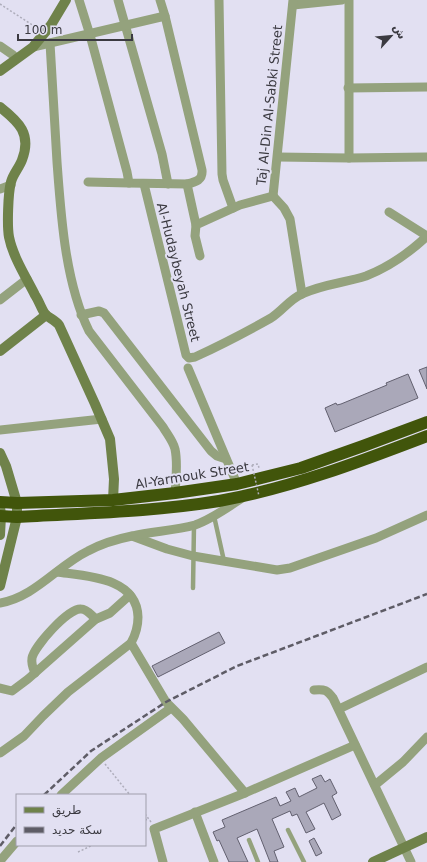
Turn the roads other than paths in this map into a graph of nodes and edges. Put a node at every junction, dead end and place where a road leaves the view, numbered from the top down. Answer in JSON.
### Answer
{"nodes":[{"id":1,"x":59,"y":0,"type":"edge"},
{"id":2,"x":66,"y":0,"type":"edge"},
{"id":3,"x":79,"y":0,"type":"edge"},
{"id":4,"x":118,"y":0,"type":"edge"},
{"id":5,"x":160,"y":0,"type":"edge"},
{"id":6,"x":219,"y":0,"type":"edge"},
{"id":7,"x":342,"y":0,"type":"edge"},
{"id":8,"x":349,"y":0,"type":"edge"},
{"id":9,"x":293,"y":3,"type":"edge"},
{"id":10,"x":165,"y":16,"type":"junction"},
{"id":11,"x":126,"y":26,"type":"junction"},
{"id":12,"x":90,"y":34,"type":"junction"},
{"id":13,"x":50,"y":43,"type":"junction"},
{"id":14,"x":0,"y":46,"type":"edge"},
{"id":15,"x":33,"y":47,"type":"junction"},
{"id":16,"x":13,"y":55,"type":"junction"},
{"id":17,"x":0,"y":63,"type":"edge"},
{"id":18,"x":0,"y":71,"type":"edge"},
{"id":19,"x":427,"y":87,"type":"edge"},
{"id":20,"x":348,"y":88,"type":"junction"},
{"id":21,"x":0,"y":107,"type":"edge"},
{"id":22,"x":278,"y":157,"type":"junction"},
{"id":23,"x":427,"y":157,"type":"edge"},
{"id":24,"x":349,"y":158,"type":"junction"},
{"id":25,"x":88,"y":182,"type":"dead end"},
{"id":26,"x":129,"y":183,"type":"junction"},
{"id":27,"x":144,"y":184,"type":"junction"},
{"id":28,"x":168,"y":184,"type":"junction"},
{"id":29,"x":187,"y":184,"type":"junction"},
{"id":30,"x":11,"y":185,"type":"junction"},
{"id":31,"x":0,"y":189,"type":"edge"},
{"id":32,"x":273,"y":196,"type":"junction"},
{"id":33,"x":233,"y":208,"type":"junction"},
{"id":34,"x":389,"y":212,"type":"dead end"},
{"id":35,"x":196,"y":225,"type":"junction"},
{"id":36,"x":427,"y":236,"type":"edge"},
{"id":37,"x":200,"y":256,"type":"dead end"},
{"id":38,"x":27,"y":279,"type":"junction"},
{"id":39,"x":302,"y":294,"type":"junction"},
{"id":40,"x":0,"y":300,"type":"edge"},
{"id":41,"x":46,"y":315,"type":"junction"},
{"id":42,"x":82,"y":315,"type":"junction"},
{"id":43,"x":0,"y":351,"type":"edge"},
{"id":44,"x":188,"y":368,"type":"dead end"},
{"id":45,"x":102,"y":418,"type":"junction"},
{"id":46,"x":427,"y":422,"type":"edge"},
{"id":47,"x":0,"y":430,"type":"edge"},
{"id":48,"x":427,"y":436,"type":"edge"},
{"id":49,"x":0,"y":453,"type":"edge"},
{"id":50,"x":226,"y":459,"type":"junction"},
{"id":51,"x":237,"y":484,"type":"junction"},
{"id":52,"x":219,"y":487,"type":"junction"},
{"id":53,"x":175,"y":493,"type":"junction"},
{"id":54,"x":246,"y":496,"type":"junction"},
{"id":55,"x":16,"y":499,"type":"junction"},
{"id":56,"x":114,"y":500,"type":"junction"},
{"id":57,"x":220,"y":501,"type":"junction"},
{"id":58,"x":0,"y":502,"type":"edge"},
{"id":59,"x":0,"y":513,"type":"edge"},
{"id":60,"x":427,"y":515,"type":"edge"},
{"id":61,"x":214,"y":516,"type":"junction"},
{"id":62,"x":17,"y":517,"type":"junction"},
{"id":63,"x":194,"y":525,"type":"junction"},
{"id":64,"x":0,"y":535,"type":"edge"},
{"id":65,"x":132,"y":536,"type":"junction"},
{"id":66,"x":193,"y":556,"type":"junction"},
{"id":67,"x":224,"y":562,"type":"junction"},
{"id":68,"x":57,"y":572,"type":"junction"},
{"id":69,"x":0,"y":586,"type":"edge"},
{"id":70,"x":193,"y":588,"type":"dead end"},
{"id":71,"x":130,"y":595,"type":"junction"},
{"id":72,"x":0,"y":603,"type":"edge"},
{"id":73,"x":96,"y":619,"type":"junction"},
{"id":74,"x":131,"y":643,"type":"junction"},
{"id":75,"x":427,"y":667,"type":"edge"},
{"id":76,"x":35,"y":673,"type":"junction"},
{"id":77,"x":0,"y":688,"type":"edge"},
{"id":78,"x":314,"y":690,"type":"dead end"},
{"id":79,"x":171,"y":708,"type":"junction"},
{"id":80,"x":339,"y":709,"type":"junction"},
{"id":81,"x":427,"y":737,"type":"edge"},
{"id":82,"x":355,"y":745,"type":"junction"},
{"id":83,"x":0,"y":753,"type":"edge"},
{"id":84,"x":375,"y":785,"type":"junction"},
{"id":85,"x":245,"y":792,"type":"junction"},
{"id":86,"x":61,"y":794,"type":"edge"},
{"id":87,"x":195,"y":812,"type":"junction"},
{"id":88,"x":288,"y":830,"type":"dead end"},
{"id":89,"x":427,"y":837,"type":"edge"},
{"id":90,"x":249,"y":840,"type":"dead end"},
{"id":91,"x":16,"y":842,"type":"edge"},
{"id":92,"x":404,"y":847,"type":"junction"},
{"id":93,"x":0,"y":861,"type":"edge"},
{"id":94,"x":163,"y":862,"type":"edge"},
{"id":95,"x":214,"y":862,"type":"edge"},
{"id":96,"x":258,"y":862,"type":"edge"},
{"id":97,"x":304,"y":862,"type":"edge"},
{"id":98,"x":373,"y":862,"type":"edge"},
{"id":99,"x":411,"y":862,"type":"edge"}],
"edges":[{"from":1,"to":16,"type":"street"},
{"from":2,"to":15,"type":"street"},
{"from":3,"to":12,"type":"street"},
{"from":4,"to":11,"type":"street"},
{"from":5,"to":10,"type":"street"},
{"from":6,"to":33,"type":"street"},
{"from":7,"to":9,"type":"street"},
{"from":8,"to":20,"type":"street"},
{"from":9,"to":22,"type":"street","name":"Taj Al-Din Al-Sabki Street"},
{"from":10,"to":11,"type":"street"},
{"from":10,"to":29,"type":"street"},
{"from":11,"to":12,"type":"street"},
{"from":11,"to":28,"type":"street"},
{"from":12,"to":13,"type":"street"},
{"from":12,"to":26,"type":"street"},
{"from":13,"to":15,"type":"street"},
{"from":13,"to":42,"type":"street"},
{"from":14,"to":16,"type":"street"},
{"from":15,"to":18,"type":"street"},
{"from":16,"to":17,"type":"street"},
{"from":19,"to":20,"type":"street"},
{"from":20,"to":24,"type":"street"},
{"from":21,"to":30,"type":"street"},
{"from":22,"to":24,"type":"street"},
{"from":22,"to":32,"type":"street","name":"Taj Al-Din Al-Sabki Street"},
{"from":23,"to":24,"type":"street"},
{"from":25,"to":26,"type":"street"},
{"from":26,"to":27,"type":"street"},
{"from":27,"to":28,"type":"street"},
{"from":27,"to":39,"type":"street","name":"Al-Hudaybeyah Street"},
{"from":28,"to":29,"type":"street"},
{"from":29,"to":35,"type":"street"},
{"from":30,"to":31,"type":"street"},
{"from":30,"to":38,"type":"street"},
{"from":32,"to":33,"type":"street","name":"Taj Al-Din Al-Sabki Street"},
{"from":32,"to":39,"type":"street"},
{"from":33,"to":35,"type":"street","name":"Taj Al-Din Al-Sabki Street"},
{"from":34,"to":36,"type":"street"},
{"from":35,"to":37,"type":"street"},
{"from":36,"to":39,"type":"street","name":"Al-Hudaybeyah Street"},
{"from":38,"to":40,"type":"street"},
{"from":38,"to":41,"type":"street"},
{"from":41,"to":43,"type":"street"},
{"from":41,"to":45,"type":"street"},
{"from":42,"to":50,"type":"street"},
{"from":42,"to":53,"type":"street"},
{"from":44,"to":50,"type":"street"},
{"from":45,"to":47,"type":"street"},
{"from":45,"to":56,"type":"street"},
{"from":46,"to":51,"type":"highway","name":"Al-Yarmouk Street"},
{"from":48,"to":54,"type":"highway","name":"Al-Yarmouk Street"},
{"from":49,"to":55,"type":"street"},
{"from":50,"to":51,"type":"street"},
{"from":51,"to":52,"type":"highway","name":"Al-Yarmouk Street"},
{"from":52,"to":53,"type":"highway","name":"Al-Yarmouk Street"},
{"from":52,"to":57,"type":"highway"},
{"from":53,"to":56,"type":"highway","name":"Al-Yarmouk Street"},
{"from":54,"to":57,"type":"highway","name":"Al-Yarmouk Street"},
{"from":54,"to":61,"type":"street"},
{"from":55,"to":56,"type":"highway","name":"Al-Yarmouk Street"},
{"from":55,"to":58,"type":"highway","name":"Al-Yarmouk Street"},
{"from":55,"to":62,"type":"street"},
{"from":57,"to":62,"type":"highway","name":"Al-Yarmouk Street"},
{"from":59,"to":62,"type":"highway","name":"Al-Yarmouk Street"},
{"from":59,"to":64,"type":"street"},
{"from":60,"to":67,"type":"street"},
{"from":61,"to":63,"type":"street"},
{"from":61,"to":67,"type":"lane"},
{"from":62,"to":69,"type":"street"},
{"from":63,"to":65,"type":"street"},
{"from":63,"to":66,"type":"lane"},
{"from":65,"to":66,"type":"street"},
{"from":65,"to":68,"type":"street"},
{"from":66,"to":67,"type":"street"},
{"from":66,"to":70,"type":"lane"},
{"from":68,"to":71,"type":"street"},
{"from":68,"to":72,"type":"street"},
{"from":71,"to":73,"type":"street"},
{"from":71,"to":74,"type":"street"},
{"from":73,"to":76,"type":"street"},
{"from":73,"to":76,"type":"street"},
{"from":74,"to":79,"type":"street"},
{"from":74,"to":83,"type":"street"},
{"from":75,"to":80,"type":"street"},
{"from":76,"to":77,"type":"street"},
{"from":78,"to":80,"type":"street"},
{"from":79,"to":85,"type":"street"},
{"from":79,"to":86,"type":"street"},
{"from":80,"to":82,"type":"street"},
{"from":81,"to":84,"type":"street"},
{"from":82,"to":84,"type":"street"},
{"from":82,"to":85,"type":"street"},
{"from":84,"to":92,"type":"street"},
{"from":85,"to":87,"type":"street"},
{"from":87,"to":94,"type":"street"},
{"from":87,"to":95,"type":"street"},
{"from":88,"to":97,"type":"lane"},
{"from":89,"to":92,"type":"street"},
{"from":90,"to":96,"type":"lane"},
{"from":91,"to":93,"type":"street"},
{"from":92,"to":98,"type":"street"},
{"from":92,"to":99,"type":"street"}]}
